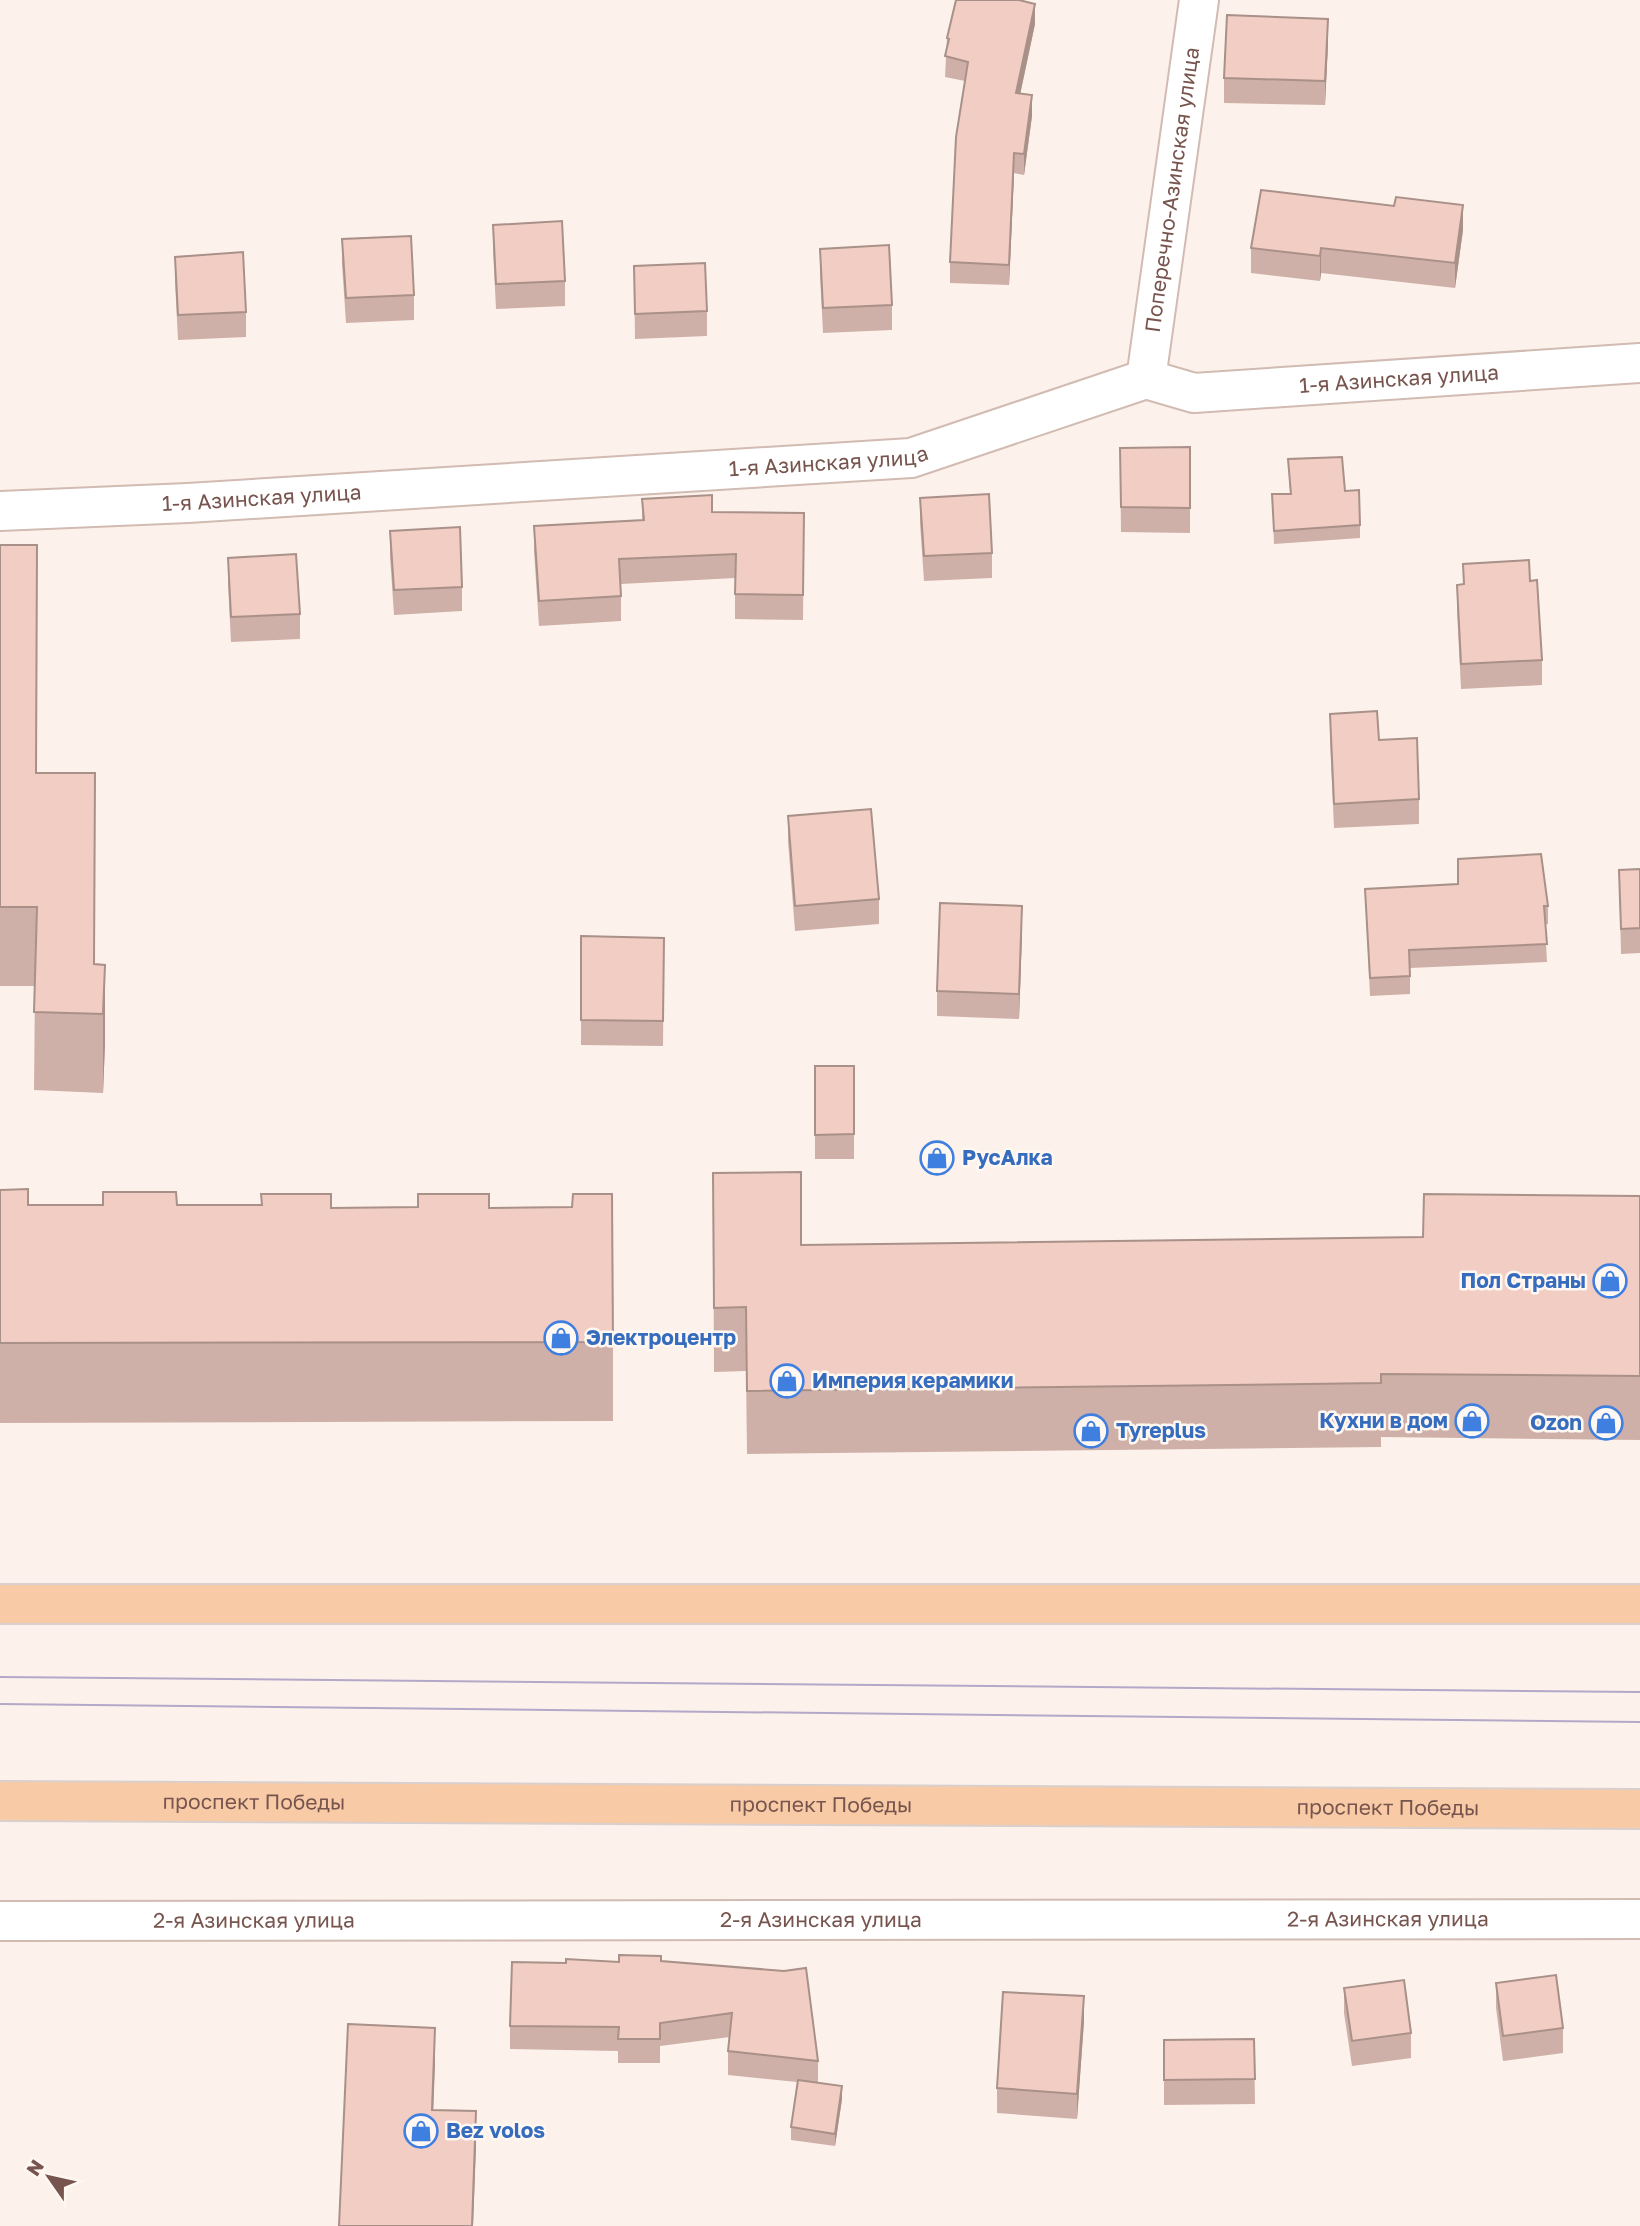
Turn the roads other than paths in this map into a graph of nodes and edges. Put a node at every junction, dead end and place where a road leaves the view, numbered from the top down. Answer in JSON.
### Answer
{"nodes":[{"id":1,"x":1199,"y":0,"type":"edge"},
{"id":2,"x":1640,"y":363,"type":"edge"},
{"id":3,"x":1146,"y":379,"type":"junction"},
{"id":4,"x":0,"y":511,"type":"edge"},
{"id":5,"x":0,"y":1604,"type":"edge"},
{"id":6,"x":1640,"y":1604,"type":"edge"},
{"id":7,"x":0,"y":1801,"type":"edge"},
{"id":8,"x":1640,"y":1809,"type":"edge"},
{"id":9,"x":1640,"y":1919,"type":"edge"},
{"id":10,"x":0,"y":1921,"type":"edge"}],
"edges":[{"from":1,"to":3,"type":"street","name":"Поперечно-Азинская улица"},
{"from":2,"to":3,"type":"street","name":"1-я Азинская улица"},
{"from":3,"to":4,"type":"street","name":"1-я Азинская улица"},
{"from":5,"to":6,"type":"main road"},
{"from":7,"to":8,"type":"main road","name":"проспект Победы"},
{"from":9,"to":10,"type":"street","name":"2-я Азинская улица"}]}
